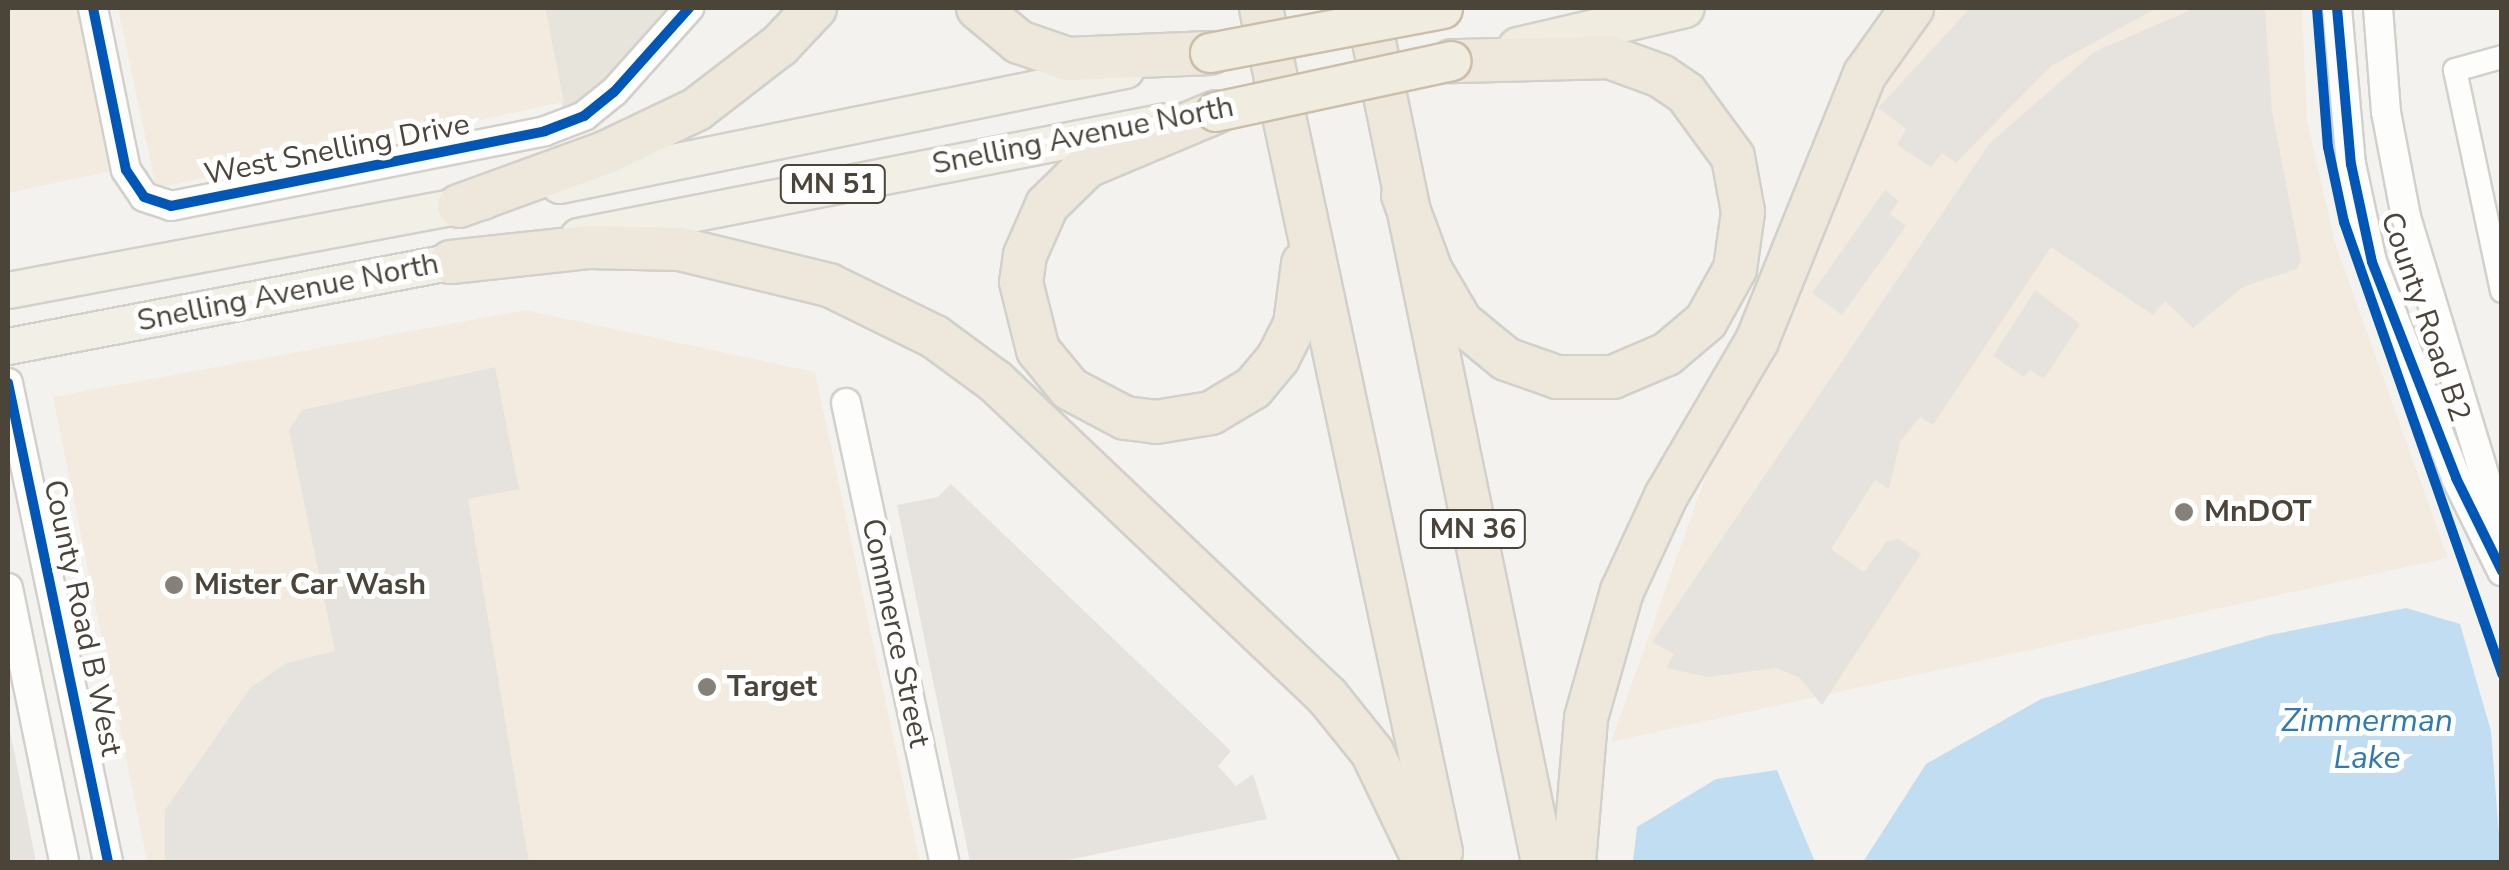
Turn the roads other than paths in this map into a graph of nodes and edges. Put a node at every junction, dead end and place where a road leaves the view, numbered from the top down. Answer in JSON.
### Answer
{"nodes":[{"id":1,"x":92,"y":8,"type":"edge"},
{"id":2,"x":689,"y":8,"type":"edge"},
{"id":3,"x":815,"y":8,"type":"edge"},
{"id":4,"x":978,"y":8,"type":"edge"},
{"id":5,"x":1261,"y":8,"type":"edge"},
{"id":6,"x":1367,"y":8,"type":"edge"},
{"id":7,"x":1447,"y":8,"type":"edge"},
{"id":8,"x":1685,"y":8,"type":"edge"},
{"id":9,"x":1912,"y":8,"type":"edge"},
{"id":10,"x":2337,"y":8,"type":"edge"},
{"id":11,"x":2378,"y":8,"type":"edge"},
{"id":12,"x":1210,"y":53,"type":"junction"},
{"id":13,"x":2502,"y":57,"type":"edge"},
{"id":14,"x":1452,"y":60,"type":"junction"},
{"id":15,"x":1216,"y":112,"type":"junction"},
{"id":16,"x":1403,"y":195,"type":"junction"},
{"id":17,"x":459,"y":206,"type":"junction"},
{"id":18,"x":1304,"y":229,"type":"junction"},
{"id":19,"x":451,"y":262,"type":"junction"},
{"id":20,"x":8,"y":290,"type":"edge"},
{"id":21,"x":2502,"y":291,"type":"edge"},
{"id":22,"x":8,"y":346,"type":"edge"},
{"id":23,"x":8,"y":383,"type":"edge"},
{"id":24,"x":846,"y":403,"type":"dead end"},
{"id":25,"x":2502,"y":556,"type":"edge"},
{"id":26,"x":2502,"y":571,"type":"edge"},
{"id":27,"x":8,"y":588,"type":"edge"},
{"id":28,"x":64,"y":862,"type":"edge"},
{"id":29,"x":108,"y":862,"type":"edge"},
{"id":30,"x":944,"y":862,"type":"edge"},
{"id":31,"x":1425,"y":862,"type":"edge"},
{"id":32,"x":1443,"y":862,"type":"edge"},
{"id":33,"x":1543,"y":862,"type":"edge"},
{"id":34,"x":1574,"y":862,"type":"edge"}],
"edges":[{"from":1,"to":2,"type":"street","name":"West Snelling Drive"},
{"from":3,"to":17,"type":"highway"},
{"from":4,"to":12,"type":"highway"},
{"from":5,"to":18,"type":"highway","number":"MN 36"},
{"from":6,"to":16,"type":"highway","number":"MN 36"},
{"from":7,"to":12,"type":"highway","name":"Snelling Avenue North","number":"MN 51","bridge":true},
{"from":8,"to":14,"type":"highway","name":"Snelling Avenue North","number":"MN 51"},
{"from":9,"to":34,"type":"highway"},
{"from":10,"to":26,"type":"street","name":"County Road B2"},
{"from":11,"to":25,"type":"street","name":"County Road B2"},
{"from":12,"to":17,"type":"main road","name":"Snelling Avenue North","number":"MN 51"},
{"from":13,"to":21,"type":"street"},
{"from":14,"to":15,"type":"highway","name":"Snelling Avenue North","number":"MN 51","bridge":true},
{"from":14,"to":16,"type":"highway"},
{"from":15,"to":18,"type":"highway"},
{"from":15,"to":19,"type":"main road","name":"Snelling Avenue North","number":"MN 51"},
{"from":16,"to":33,"type":"highway","number":"MN 36"},
{"from":17,"to":20,"type":"main road","name":"Snelling Avenue North","number":"MN 51"},
{"from":18,"to":32,"type":"highway","number":"MN 36"},
{"from":19,"to":22,"type":"main road","name":"Snelling Avenue North","number":"MN 51"},
{"from":19,"to":31,"type":"highway"},
{"from":23,"to":29,"type":"street","name":"County Road B West"},
{"from":24,"to":30,"type":"street","name":"Commerce Street"},
{"from":27,"to":28,"type":"street"}]}
